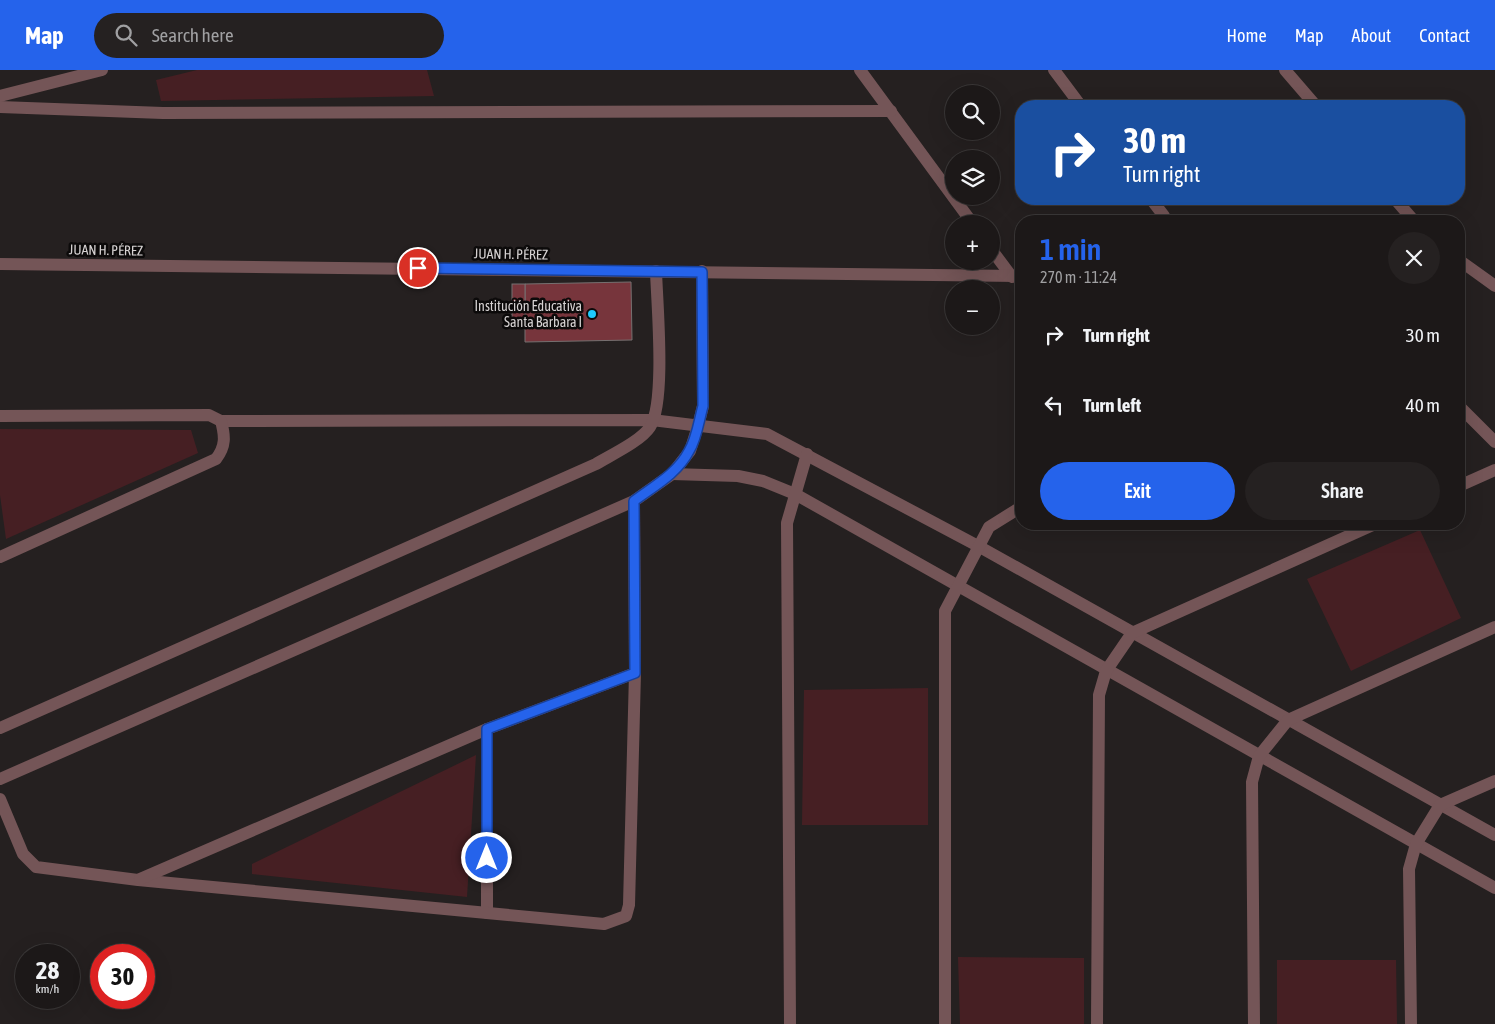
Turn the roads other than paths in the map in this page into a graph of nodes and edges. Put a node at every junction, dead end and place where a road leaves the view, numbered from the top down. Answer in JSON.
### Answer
{"nodes":[{"id":1,"x":102,"y":70,"type":"edge"},
{"id":2,"x":860,"y":70,"type":"edge"},
{"id":3,"x":1054,"y":70,"type":"edge"},
{"id":4,"x":1285,"y":70,"type":"edge"},
{"id":5,"x":0,"y":96,"type":"edge"},
{"id":6,"x":1076,"y":100,"type":"edge"},
{"id":7,"x":1311,"y":100,"type":"edge"},
{"id":8,"x":0,"y":107,"type":"edge"},
{"id":9,"x":891,"y":111,"type":"junction"},
{"id":10,"x":1156,"y":205,"type":"edge"},
{"id":11,"x":1399,"y":205,"type":"edge"},
{"id":12,"x":966,"y":215,"type":"edge"},
{"id":13,"x":1163,"y":215,"type":"edge"},
{"id":14,"x":1409,"y":215,"type":"edge"},
{"id":15,"x":1000,"y":259,"type":"edge"},
{"id":16,"x":0,"y":264,"type":"edge"},
{"id":17,"x":1465,"y":264,"type":"edge"},
{"id":18,"x":656,"y":271,"type":"junction"},
{"id":19,"x":702,"y":272,"type":"junction"},
{"id":20,"x":1015,"y":275,"type":"edge"},
{"id":21,"x":1015,"y":276,"type":"edge"},
{"id":22,"x":1495,"y":286,"type":"edge"},
{"id":23,"x":1465,"y":412,"type":"edge"},
{"id":24,"x":0,"y":416,"type":"edge"},
{"id":25,"x":652,"y":420,"type":"junction"},
{"id":26,"x":221,"y":421,"type":"junction"},
{"id":27,"x":698,"y":426,"type":"junction"},
{"id":28,"x":1495,"y":442,"type":"edge"},
{"id":29,"x":806,"y":454,"type":"junction"},
{"id":30,"x":1495,"y":470,"type":"edge"},
{"id":31,"x":672,"y":474,"type":"junction"},
{"id":32,"x":1465,"y":483,"type":"edge"},
{"id":33,"x":795,"y":494,"type":"junction"},
{"id":34,"x":634,"y":501,"type":"junction"},
{"id":35,"x":1015,"y":512,"type":"edge"},
{"id":36,"x":1362,"y":530,"type":"edge"},
{"id":37,"x":978,"y":546,"type":"junction"},
{"id":38,"x":0,"y":557,"type":"edge"},
{"id":39,"x":956,"y":587,"type":"junction"},
{"id":40,"x":1495,"y":627,"type":"edge"},
{"id":41,"x":1132,"y":633,"type":"junction"},
{"id":42,"x":1106,"y":670,"type":"junction"},
{"id":43,"x":635,"y":673,"type":"junction"},
{"id":44,"x":1288,"y":720,"type":"junction"},
{"id":45,"x":0,"y":728,"type":"edge"},
{"id":46,"x":487,"y":729,"type":"junction"},
{"id":47,"x":1259,"y":756,"type":"junction"},
{"id":48,"x":0,"y":779,"type":"edge"},
{"id":49,"x":1495,"y":781,"type":"edge"},
{"id":50,"x":0,"y":799,"type":"edge"},
{"id":51,"x":1440,"y":805,"type":"junction"},
{"id":52,"x":1495,"y":836,"type":"edge"},
{"id":53,"x":1416,"y":844,"type":"junction"},
{"id":54,"x":138,"y":880,"type":"junction"},
{"id":55,"x":1495,"y":888,"type":"edge"},
{"id":56,"x":487,"y":913,"type":"junction"},
{"id":57,"x":790,"y":1024,"type":"edge"},
{"id":58,"x":945,"y":1024,"type":"edge"},
{"id":59,"x":1097,"y":1024,"type":"edge"},
{"id":60,"x":1254,"y":1024,"type":"edge"},
{"id":61,"x":1411,"y":1024,"type":"edge"}],
"edges":[{"from":1,"to":5,"type":"street"},
{"from":2,"to":9,"type":"street"},
{"from":3,"to":6,"type":"street"},
{"from":4,"to":7,"type":"street"},
{"from":8,"to":9,"type":"street"},
{"from":9,"to":12,"type":"street"},
{"from":10,"to":13,"type":"street"},
{"from":11,"to":14,"type":"street"},
{"from":15,"to":20,"type":"street"},
{"from":16,"to":18,"type":"street","name":"JUAN H. PÉREZ"},
{"from":17,"to":22,"type":"street"},
{"from":18,"to":19,"type":"street","name":"JUAN H. PÉREZ"},
{"from":18,"to":25,"type":"street"},
{"from":19,"to":21,"type":"street","name":"JUAN H. PÉREZ"},
{"from":19,"to":27,"type":"street"},
{"from":23,"to":28,"type":"street"},
{"from":24,"to":26,"type":"street"},
{"from":25,"to":26,"type":"street"},
{"from":25,"to":27,"type":"street"},
{"from":25,"to":45,"type":"street"},
{"from":26,"to":38,"type":"street"},
{"from":27,"to":29,"type":"street"},
{"from":27,"to":31,"type":"street"},
{"from":29,"to":33,"type":"street"},
{"from":29,"to":37,"type":"street"},
{"from":30,"to":32,"type":"street"},
{"from":31,"to":33,"type":"street"},
{"from":31,"to":34,"type":"street"},
{"from":33,"to":39,"type":"street"},
{"from":33,"to":57,"type":"street"},
{"from":34,"to":43,"type":"street"},
{"from":34,"to":48,"type":"street"},
{"from":35,"to":37,"type":"street"},
{"from":36,"to":41,"type":"street"},
{"from":37,"to":39,"type":"street"},
{"from":37,"to":41,"type":"street"},
{"from":39,"to":42,"type":"street"},
{"from":39,"to":58,"type":"street"},
{"from":40,"to":44,"type":"street"},
{"from":41,"to":42,"type":"street"},
{"from":41,"to":44,"type":"street"},
{"from":42,"to":47,"type":"street"},
{"from":42,"to":59,"type":"street"},
{"from":43,"to":46,"type":"street"},
{"from":43,"to":56,"type":"street"},
{"from":44,"to":47,"type":"street"},
{"from":44,"to":51,"type":"street"},
{"from":46,"to":54,"type":"street"},
{"from":46,"to":56,"type":"street"},
{"from":47,"to":53,"type":"street"},
{"from":47,"to":60,"type":"street"},
{"from":49,"to":51,"type":"street"},
{"from":50,"to":54,"type":"street"},
{"from":51,"to":52,"type":"street"},
{"from":51,"to":53,"type":"street"},
{"from":53,"to":55,"type":"street"},
{"from":53,"to":61,"type":"street"},
{"from":54,"to":56,"type":"street"}]}
